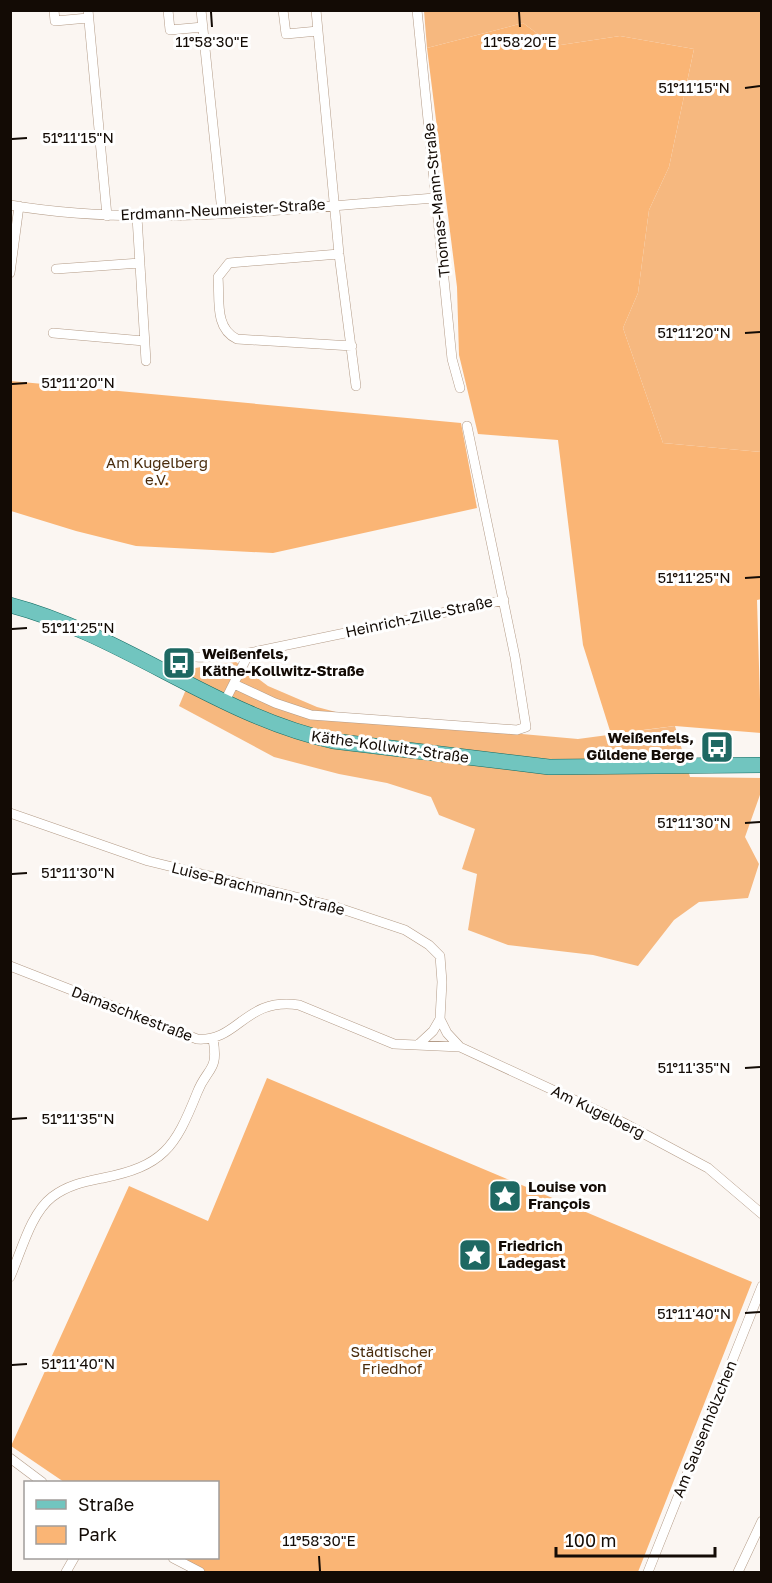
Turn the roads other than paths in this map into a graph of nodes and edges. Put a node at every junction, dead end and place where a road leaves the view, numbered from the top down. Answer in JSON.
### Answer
{"nodes":[{"id":1,"x":54,"y":10,"type":"edge"},
{"id":2,"x":168,"y":10,"type":"edge"},
{"id":3,"x":201,"y":10,"type":"edge"},
{"id":4,"x":283,"y":10,"type":"edge"},
{"id":5,"x":316,"y":10,"type":"edge"},
{"id":6,"x":417,"y":10,"type":"edge"},
{"id":7,"x":88,"y":14,"type":"edge"},
{"id":8,"x":203,"y":27,"type":"junction"},
{"id":9,"x":318,"y":31,"type":"junction"},
{"id":10,"x":436,"y":198,"type":"junction"},
{"id":11,"x":335,"y":204,"type":"junction"},
{"id":12,"x":15,"y":206,"type":"edge"},
{"id":13,"x":222,"y":212,"type":"junction"},
{"id":14,"x":107,"y":216,"type":"junction"},
{"id":15,"x":137,"y":217,"type":"junction"},
{"id":16,"x":339,"y":254,"type":"junction"},
{"id":17,"x":140,"y":263,"type":"junction"},
{"id":18,"x":56,"y":269,"type":"dead end"},
{"id":19,"x":10,"y":273,"type":"edge"},
{"id":20,"x":53,"y":333,"type":"dead end"},
{"id":21,"x":144,"y":341,"type":"junction"},
{"id":22,"x":352,"y":346,"type":"junction"},
{"id":23,"x":146,"y":361,"type":"dead end"},
{"id":24,"x":356,"y":386,"type":"dead end"},
{"id":25,"x":459,"y":388,"type":"dead end"},
{"id":26,"x":467,"y":426,"type":"dead end"},
{"id":27,"x":504,"y":600,"type":"junction"},
{"id":28,"x":10,"y":605,"type":"edge"},
{"id":29,"x":179,"y":653,"type":"dead end"},
{"id":30,"x":248,"y":656,"type":"junction"},
{"id":31,"x":234,"y":684,"type":"junction"},
{"id":32,"x":224,"y":703,"type":"junction"},
{"id":33,"x":762,"y":765,"type":"edge"},
{"id":34,"x":10,"y":813,"type":"edge"},
{"id":35,"x":10,"y":966,"type":"edge"},
{"id":36,"x":440,"y":1019,"type":"junction"},
{"id":37,"x":213,"y":1039,"type":"junction"},
{"id":38,"x":419,"y":1044,"type":"junction"},
{"id":39,"x":460,"y":1047,"type":"junction"},
{"id":40,"x":762,"y":1214,"type":"edge"},
{"id":41,"x":10,"y":1277,"type":"edge"},
{"id":42,"x":762,"y":1286,"type":"edge"},
{"id":43,"x":10,"y":1458,"type":"edge"},
{"id":44,"x":41,"y":1481,"type":"edge"},
{"id":45,"x":762,"y":1521,"type":"edge"},
{"id":46,"x":177,"y":1559,"type":"edge"},
{"id":47,"x":200,"y":1572,"type":"edge"},
{"id":48,"x":648,"y":1572,"type":"edge"},
{"id":49,"x":738,"y":1572,"type":"edge"}],
"edges":[{"from":1,"to":7,"type":"street"},
{"from":2,"to":8,"type":"street"},
{"from":3,"to":8,"type":"street"},
{"from":4,"to":9,"type":"street"},
{"from":5,"to":9,"type":"street"},
{"from":6,"to":10,"type":"street","name":"Thomas-Mann-Straße"},
{"from":7,"to":14,"type":"street"},
{"from":8,"to":13,"type":"street"},
{"from":9,"to":11,"type":"street"},
{"from":10,"to":11,"type":"street","name":"Erdmann-Neumeister-Straße"},
{"from":10,"to":25,"type":"street","name":"Thomas-Mann-Straße"},
{"from":11,"to":13,"type":"street","name":"Erdmann-Neumeister-Straße"},
{"from":11,"to":16,"type":"street"},
{"from":12,"to":14,"type":"street","name":"Erdmann-Neumeister-Straße"},
{"from":12,"to":19,"type":"street"},
{"from":13,"to":15,"type":"street","name":"Erdmann-Neumeister-Straße"},
{"from":14,"to":15,"type":"street","name":"Erdmann-Neumeister-Straße"},
{"from":15,"to":17,"type":"street"},
{"from":16,"to":22,"type":"street"},
{"from":16,"to":22,"type":"street"},
{"from":17,"to":18,"type":"street"},
{"from":17,"to":21,"type":"street"},
{"from":20,"to":21,"type":"street"},
{"from":21,"to":23,"type":"street"},
{"from":22,"to":24,"type":"street"},
{"from":26,"to":27,"type":"street"},
{"from":27,"to":30,"type":"street","name":"Heinrich-Zille-Straße"},
{"from":27,"to":31,"type":"street"},
{"from":28,"to":32,"type":"main road","name":"Käthe-Kollwitz-Straße"},
{"from":29,"to":30,"type":"street","name":"Heinrich-Zille-Straße"},
{"from":30,"to":31,"type":"street"},
{"from":31,"to":32,"type":"street"},
{"from":32,"to":33,"type":"main road","name":"Käthe-Kollwitz-Straße"},
{"from":34,"to":36,"type":"street","name":"Luise-Brachmann-Straße"},
{"from":35,"to":37,"type":"street","name":"Damaschkestraße"},
{"from":36,"to":38,"type":"street"},
{"from":36,"to":39,"type":"street"},
{"from":37,"to":38,"type":"street","name":"Damaschkestraße"},
{"from":37,"to":41,"type":"street"},
{"from":38,"to":39,"type":"street","name":"Am Kugelberg"},
{"from":39,"to":40,"type":"street","name":"Am Kugelberg"},
{"from":42,"to":48,"type":"street","name":"Am Sausenhölzchen"},
{"from":43,"to":44,"type":"street"},
{"from":45,"to":49,"type":"street"},
{"from":46,"to":47,"type":"street"}]}
